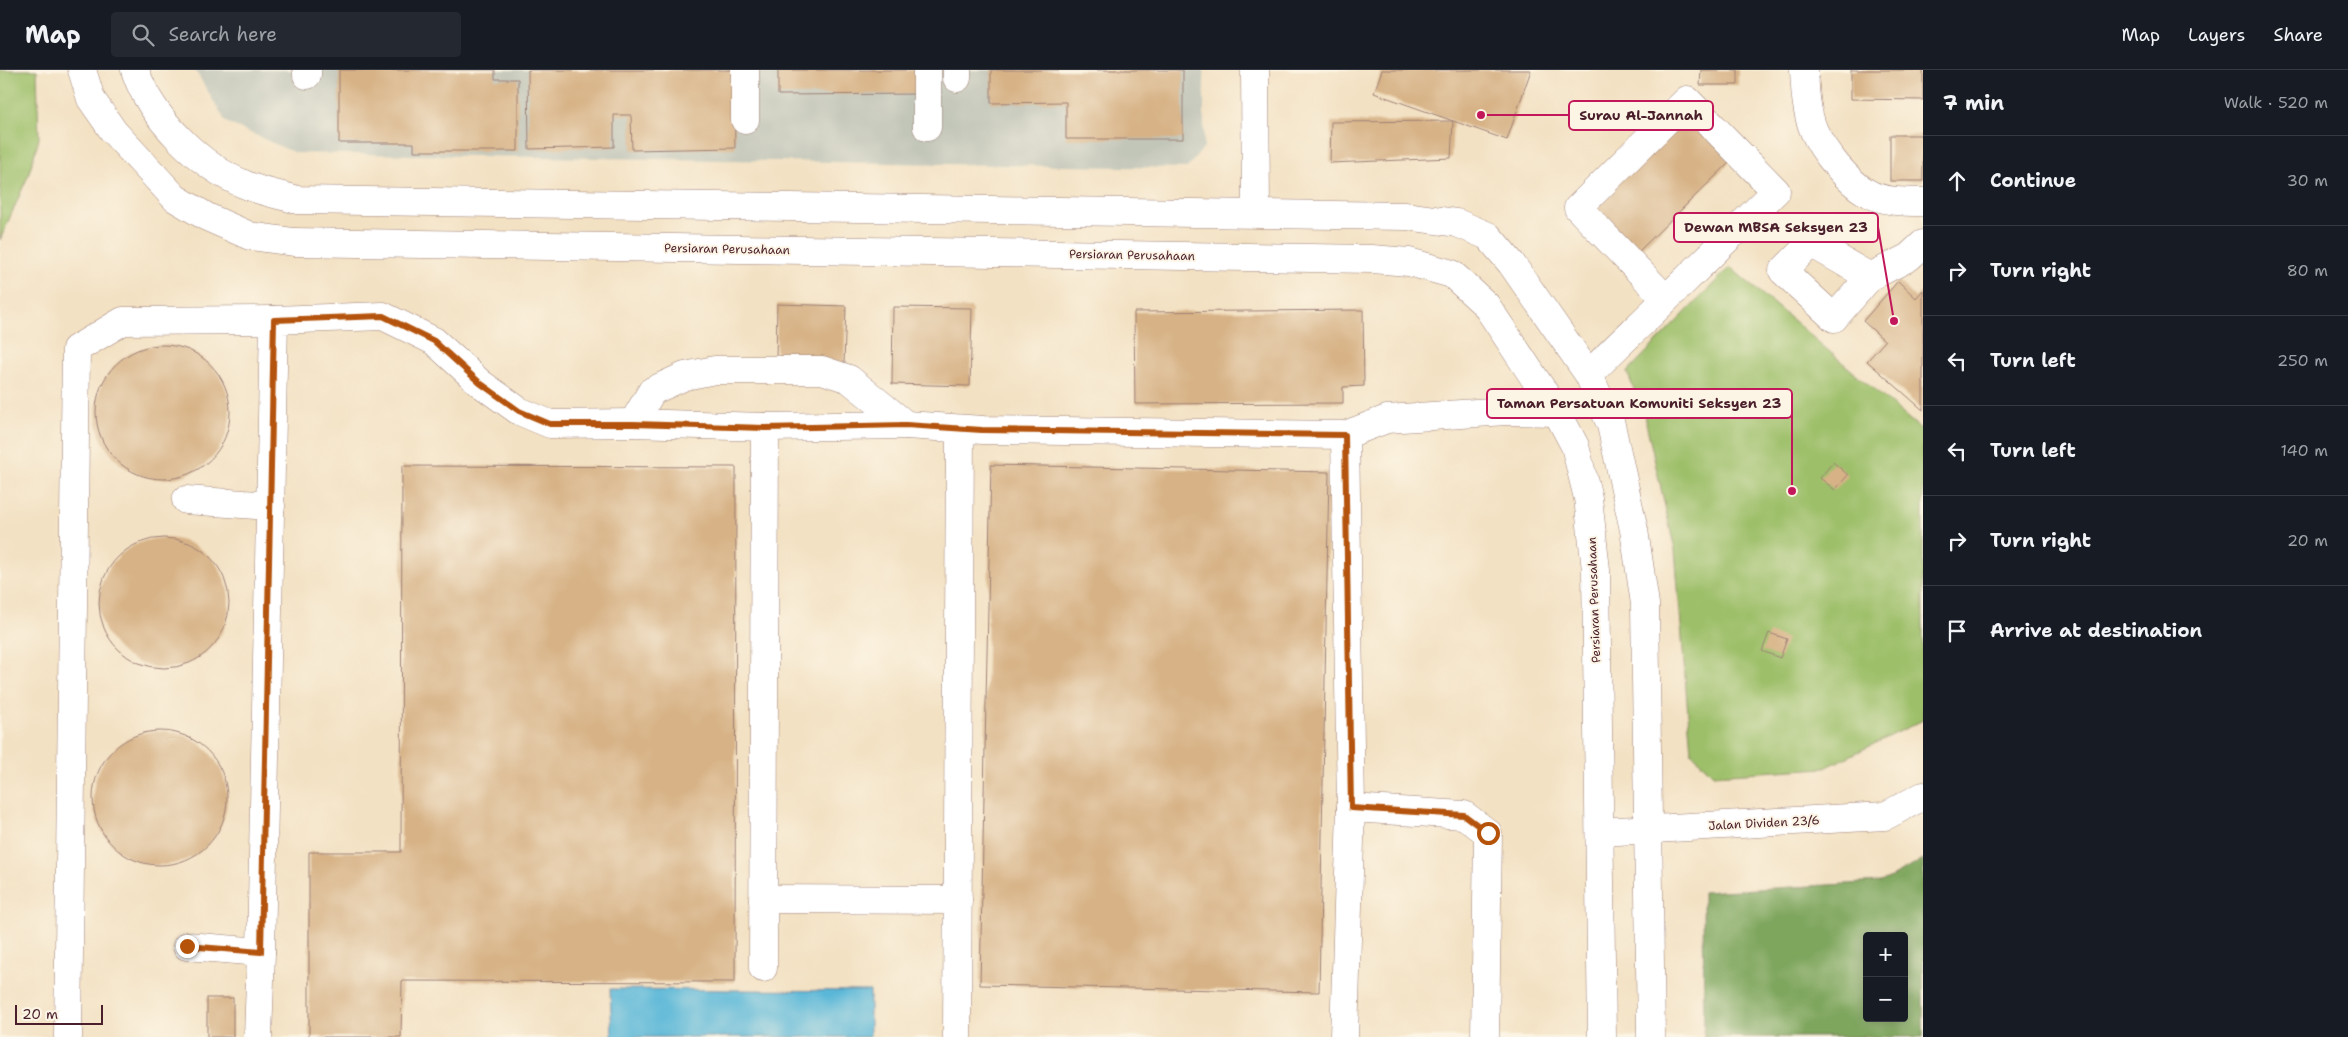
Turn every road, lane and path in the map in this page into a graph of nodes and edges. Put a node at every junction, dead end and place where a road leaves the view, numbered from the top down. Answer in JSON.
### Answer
{"nodes":[{"id":1,"x":82,"y":70,"type":"edge"},
{"id":2,"x":135,"y":70,"type":"edge"},
{"id":3,"x":745,"y":70,"type":"edge"},
{"id":4,"x":927,"y":70,"type":"edge"},
{"id":5,"x":1255,"y":70,"type":"edge"},
{"id":6,"x":1804,"y":70,"type":"edge"},
{"id":7,"x":745,"y":120,"type":"dead end"},
{"id":8,"x":927,"y":127,"type":"dead end"},
{"id":9,"x":1923,"y":202,"type":"edge"},
{"id":10,"x":1256,"y":213,"type":"junction"},
{"id":11,"x":1923,"y":244,"type":"edge"},
{"id":12,"x":1870,"y":277,"type":"dead end"},
{"id":13,"x":1666,"y":299,"type":"junction"},
{"id":14,"x":274,"y":320,"type":"junction"},
{"id":15,"x":1589,"y":375,"type":"junction"},
{"id":16,"x":1557,"y":412,"type":"junction"},
{"id":17,"x":633,"y":424,"type":"junction"},
{"id":18,"x":906,"y":425,"type":"junction"},
{"id":19,"x":765,"y":428,"type":"junction"},
{"id":20,"x":960,"y":430,"type":"junction"},
{"id":21,"x":1345,"y":435,"type":"junction"},
{"id":22,"x":186,"y":500,"type":"dead end"},
{"id":23,"x":271,"y":506,"type":"junction"},
{"id":24,"x":1923,"y":796,"type":"edge"},
{"id":25,"x":1351,"y":808,"type":"junction"},
{"id":26,"x":1649,"y":830,"type":"junction"},
{"id":27,"x":1600,"y":832,"type":"junction"},
{"id":28,"x":763,"y":898,"type":"junction"},
{"id":29,"x":958,"y":900,"type":"junction"},
{"id":30,"x":187,"y":946,"type":"dead end"},
{"id":31,"x":261,"y":952,"type":"junction"},
{"id":32,"x":762,"y":968,"type":"dead end"},
{"id":33,"x":68,"y":1037,"type":"edge"},
{"id":34,"x":258,"y":1037,"type":"edge"},
{"id":35,"x":957,"y":1037,"type":"edge"},
{"id":36,"x":1344,"y":1037,"type":"edge"},
{"id":37,"x":1485,"y":1037,"type":"edge"},
{"id":38,"x":1602,"y":1037,"type":"edge"},
{"id":39,"x":1650,"y":1037,"type":"edge"}],
"edges":[{"from":1,"to":16,"type":"main road","name":"Persiaran Perusahaan"},
{"from":2,"to":10,"type":"main road"},
{"from":3,"to":7,"type":"main road"},
{"from":4,"to":8,"type":"main road"},
{"from":5,"to":10,"type":"main road"},
{"from":6,"to":9,"type":"main road"},
{"from":10,"to":15,"type":"main road"},
{"from":11,"to":12,"type":"main road"},
{"from":13,"to":13,"type":"main road"},
{"from":13,"to":15,"type":"main road"},
{"from":14,"to":17,"type":"main road"},
{"from":14,"to":23,"type":"main road"},
{"from":14,"to":33,"type":"main road"},
{"from":15,"to":26,"type":"main road"},
{"from":16,"to":21,"type":"main road"},
{"from":16,"to":27,"type":"main road","name":"Persiaran Perusahaan"},
{"from":17,"to":18,"type":"main road"},
{"from":17,"to":19,"type":"main road"},
{"from":18,"to":19,"type":"main road"},
{"from":18,"to":20,"type":"main road"},
{"from":19,"to":28,"type":"main road"},
{"from":20,"to":21,"type":"main road"},
{"from":20,"to":29,"type":"main road"},
{"from":21,"to":25,"type":"main road"},
{"from":22,"to":23,"type":"main road"},
{"from":23,"to":31,"type":"main road"},
{"from":24,"to":26,"type":"main road","name":"Jalan Dividen 23/6"},
{"from":25,"to":36,"type":"main road"},
{"from":25,"to":37,"type":"main road"},
{"from":26,"to":27,"type":"main road","name":"Jalan Dividen 23/6"},
{"from":26,"to":39,"type":"main road"},
{"from":27,"to":38,"type":"main road","name":"Persiaran Perusahaan"},
{"from":28,"to":29,"type":"main road"},
{"from":28,"to":32,"type":"main road"},
{"from":29,"to":35,"type":"main road"},
{"from":30,"to":31,"type":"main road"},
{"from":31,"to":34,"type":"main road"}]}
